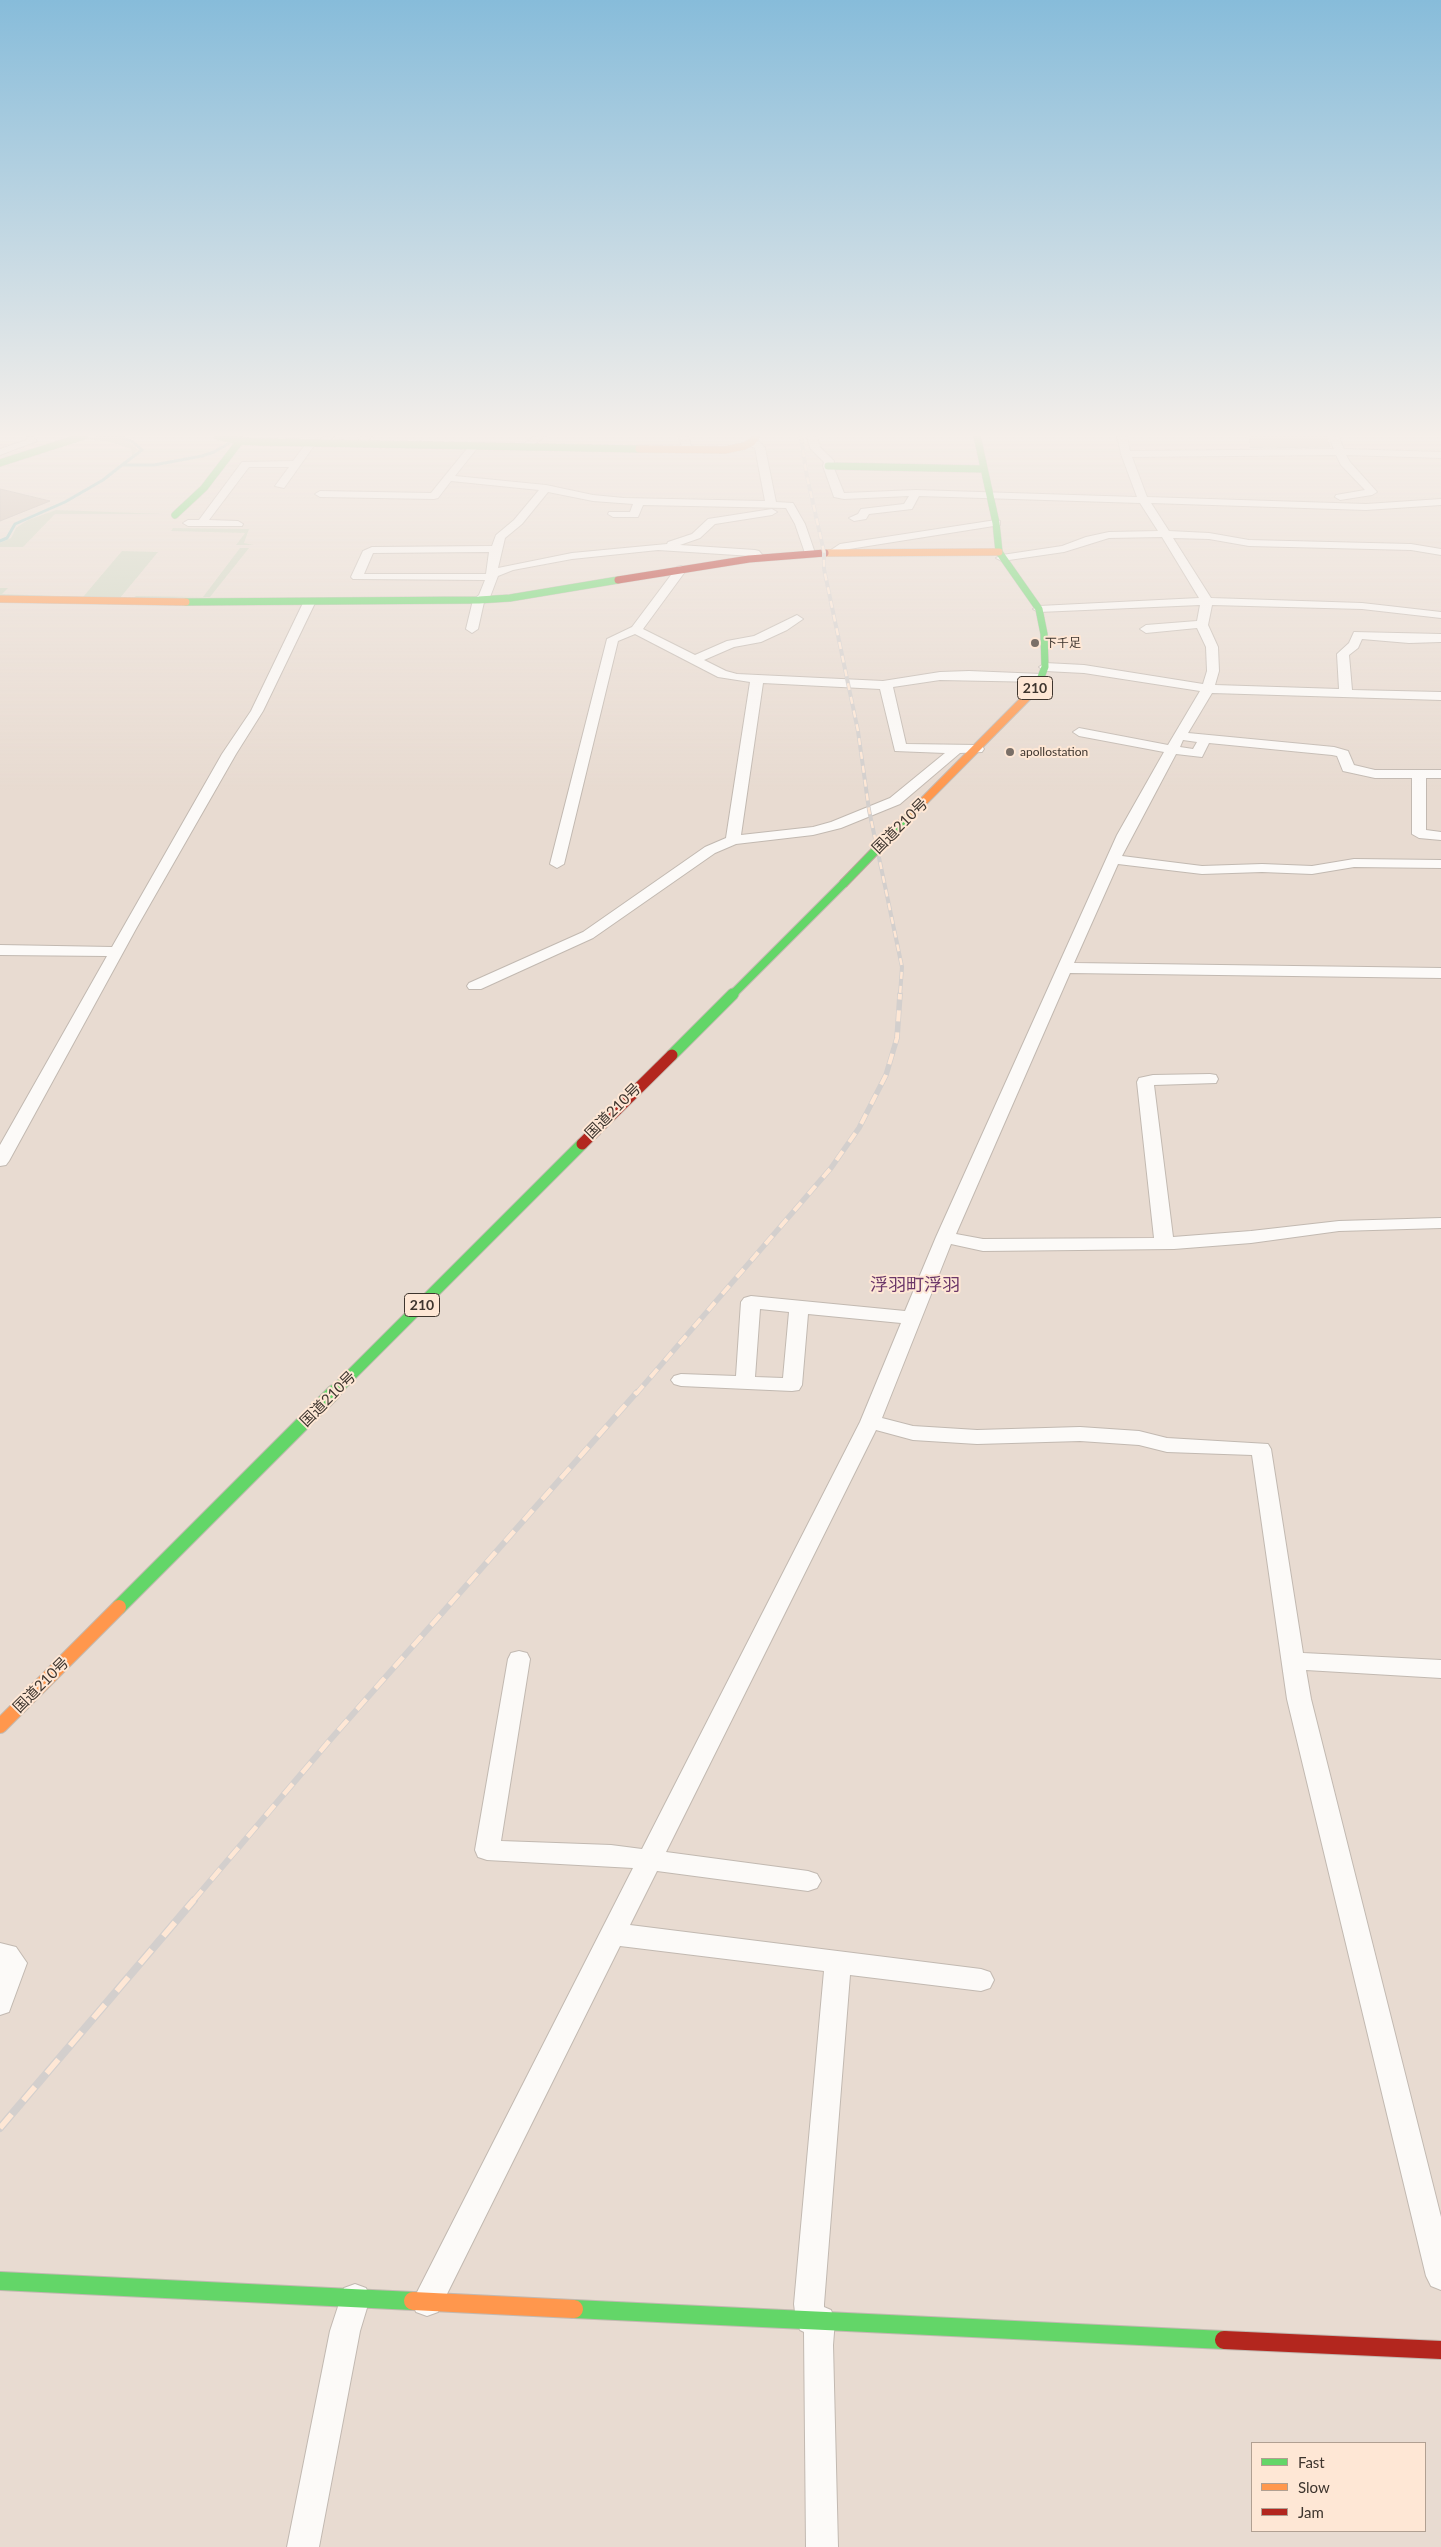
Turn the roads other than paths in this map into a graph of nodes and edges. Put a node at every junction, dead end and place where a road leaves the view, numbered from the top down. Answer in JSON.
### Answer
{"nodes":[{"id":1,"x":366,"y":555,"type":"edge"},
{"id":2,"x":495,"y":555,"type":"edge"},
{"id":3,"x":585,"y":555,"type":"edge"},
{"id":4,"x":756,"y":555,"type":"edge"},
{"id":5,"x":791,"y":555,"type":"edge"},
{"id":6,"x":993,"y":555,"type":"edge"},
{"id":7,"x":1001,"y":555,"type":"joint"},
{"id":8,"x":1178,"y":555,"type":"edge"},
{"id":9,"x":759,"y":558,"type":"junction"},
{"id":10,"x":681,"y":569,"type":"junction"},
{"id":11,"x":492,"y":575,"type":"junction"},
{"id":12,"x":0,"y":599,"type":"edge"},
{"id":13,"x":479,"y":600,"type":"junction"},
{"id":14,"x":1207,"y":601,"type":"junction"},
{"id":15,"x":309,"y":603,"type":"junction"},
{"id":16,"x":1038,"y":609,"type":"junction"},
{"id":17,"x":1441,"y":615,"type":"edge"},
{"id":18,"x":797,"y":619,"type":"dead end"},
{"id":19,"x":1202,"y":624,"type":"junction"},
{"id":20,"x":472,"y":629,"type":"dead end"},
{"id":21,"x":1146,"y":629,"type":"dead end"},
{"id":22,"x":636,"y":630,"type":"junction"},
{"id":23,"x":1441,"y":638,"type":"edge"},
{"id":24,"x":694,"y":660,"type":"junction"},
{"id":25,"x":1044,"y":672,"type":"junction"},
{"id":26,"x":757,"y":679,"type":"junction"},
{"id":27,"x":883,"y":685,"type":"junction"},
{"id":28,"x":1208,"y":689,"type":"junction"},
{"id":29,"x":1346,"y":693,"type":"junction"},
{"id":30,"x":1441,"y":696,"type":"edge"},
{"id":31,"x":1079,"y":732,"type":"dead end"},
{"id":32,"x":1179,"y":736,"type":"junction"},
{"id":33,"x":1205,"y":739,"type":"junction"},
{"id":34,"x":957,"y":749,"type":"junction"},
{"id":35,"x":977,"y":749,"type":"junction"},
{"id":36,"x":1171,"y":749,"type":"junction"},
{"id":37,"x":1419,"y":773,"type":"junction"},
{"id":38,"x":1441,"y":774,"type":"edge"},
{"id":39,"x":1441,"y":836,"type":"edge"},
{"id":40,"x":733,"y":840,"type":"junction"},
{"id":41,"x":1114,"y":859,"type":"junction"},
{"id":42,"x":557,"y":864,"type":"dead end"},
{"id":43,"x":1441,"y":864,"type":"edge"},
{"id":44,"x":0,"y":950,"type":"edge"},
{"id":45,"x":117,"y":952,"type":"junction"},
{"id":46,"x":1065,"y":968,"type":"junction"},
{"id":47,"x":1441,"y":973,"type":"edge"},
{"id":48,"x":475,"y":986,"type":"dead end"},
{"id":49,"x":1210,"y":1079,"type":"dead end"},
{"id":50,"x":0,"y":1161,"type":"edge"},
{"id":51,"x":1441,"y":1223,"type":"edge"},
{"id":52,"x":945,"y":1237,"type":"junction"},
{"id":53,"x":1164,"y":1243,"type":"junction"},
{"id":54,"x":798,"y":1307,"type":"junction"},
{"id":55,"x":912,"y":1318,"type":"junction"},
{"id":56,"x":681,"y":1380,"type":"dead end"},
{"id":57,"x":745,"y":1383,"type":"junction"},
{"id":58,"x":870,"y":1422,"type":"junction"},
{"id":59,"x":519,"y":1659,"type":"dead end"},
{"id":60,"x":1293,"y":1661,"type":"junction"},
{"id":61,"x":1441,"y":1669,"type":"edge"},
{"id":62,"x":0,"y":1726,"type":"edge"},
{"id":63,"x":650,"y":1859,"type":"junction"},
{"id":64,"x":808,"y":1881,"type":"dead end"},
{"id":65,"x":612,"y":1934,"type":"junction"},
{"id":66,"x":0,"y":1954,"type":"edge"},
{"id":67,"x":838,"y":1962,"type":"junction"},
{"id":68,"x":981,"y":1980,"type":"dead end"},
{"id":69,"x":0,"y":2004,"type":"edge"},
{"id":70,"x":1441,"y":2276,"type":"edge"},
{"id":71,"x":0,"y":2281,"type":"edge"},
{"id":72,"x":355,"y":2298,"type":"junction"},
{"id":73,"x":426,"y":2302,"type":"junction"},
{"id":74,"x":816,"y":2320,"type":"junction"},
{"id":75,"x":1441,"y":2350,"type":"edge"},
{"id":76,"x":303,"y":2547,"type":"edge"},
{"id":77,"x":822,"y":2547,"type":"edge"}],
"edges":[{"from":1,"to":11,"type":"street"},
{"from":2,"to":11,"type":"street"},
{"from":3,"to":11,"type":"street"},
{"from":4,"to":9,"type":"street"},
{"from":5,"to":9,"type":"main road"},
{"from":6,"to":7,"type":"main road"},
{"from":7,"to":16,"type":"main road","number":"210"},
{"from":8,"to":14,"type":"street"},
{"from":9,"to":10,"type":"main road"},
{"from":10,"to":13,"type":"main road"},
{"from":10,"to":22,"type":"street"},
{"from":11,"to":13,"type":"street"},
{"from":12,"to":15,"type":"main road"},
{"from":13,"to":15,"type":"main road"},
{"from":13,"to":20,"type":"street"},
{"from":14,"to":16,"type":"street"},
{"from":14,"to":17,"type":"street"},
{"from":14,"to":19,"type":"street"},
{"from":15,"to":45,"type":"street"},
{"from":16,"to":25,"type":"main road","number":"210"},
{"from":18,"to":24,"type":"street"},
{"from":19,"to":21,"type":"street"},
{"from":19,"to":28,"type":"street"},
{"from":22,"to":24,"type":"street"},
{"from":22,"to":42,"type":"street"},
{"from":23,"to":29,"type":"street"},
{"from":24,"to":26,"type":"street"},
{"from":25,"to":27,"type":"street"},
{"from":25,"to":28,"type":"street"},
{"from":25,"to":35,"type":"main road","name":"国道210号","number":"210"},
{"from":26,"to":27,"type":"street"},
{"from":26,"to":40,"type":"street"},
{"from":27,"to":34,"type":"street"},
{"from":28,"to":29,"type":"street"},
{"from":28,"to":32,"type":"street"},
{"from":29,"to":30,"type":"street"},
{"from":31,"to":36,"type":"street"},
{"from":32,"to":33,"type":"street"},
{"from":32,"to":36,"type":"street"},
{"from":33,"to":36,"type":"street"},
{"from":33,"to":37,"type":"street"},
{"from":34,"to":35,"type":"street"},
{"from":34,"to":40,"type":"street"},
{"from":35,"to":62,"type":"main road","name":"国道210号","number":"210","bridge":true},
{"from":36,"to":41,"type":"street"},
{"from":37,"to":38,"type":"street"},
{"from":37,"to":39,"type":"street"},
{"from":40,"to":48,"type":"street"},
{"from":41,"to":43,"type":"street"},
{"from":41,"to":46,"type":"street"},
{"from":44,"to":45,"type":"street"},
{"from":45,"to":50,"type":"street"},
{"from":46,"to":47,"type":"street"},
{"from":46,"to":52,"type":"street"},
{"from":49,"to":53,"type":"street"},
{"from":51,"to":53,"type":"street"},
{"from":52,"to":53,"type":"street"},
{"from":52,"to":55,"type":"street"},
{"from":54,"to":55,"type":"street"},
{"from":54,"to":57,"type":"street"},
{"from":54,"to":57,"type":"street"},
{"from":55,"to":58,"type":"street"},
{"from":56,"to":57,"type":"street"},
{"from":58,"to":60,"type":"street"},
{"from":58,"to":63,"type":"street"},
{"from":59,"to":63,"type":"street"},
{"from":60,"to":61,"type":"street"},
{"from":60,"to":70,"type":"street"},
{"from":63,"to":64,"type":"street"},
{"from":63,"to":65,"type":"street"},
{"from":65,"to":67,"type":"street"},
{"from":65,"to":73,"type":"street"},
{"from":66,"to":69,"type":"street"},
{"from":67,"to":68,"type":"street"},
{"from":67,"to":74,"type":"street"},
{"from":71,"to":72,"type":"main road"},
{"from":72,"to":73,"type":"main road"},
{"from":72,"to":76,"type":"street"},
{"from":73,"to":74,"type":"main road"},
{"from":74,"to":75,"type":"main road"},
{"from":74,"to":77,"type":"street"}]}
